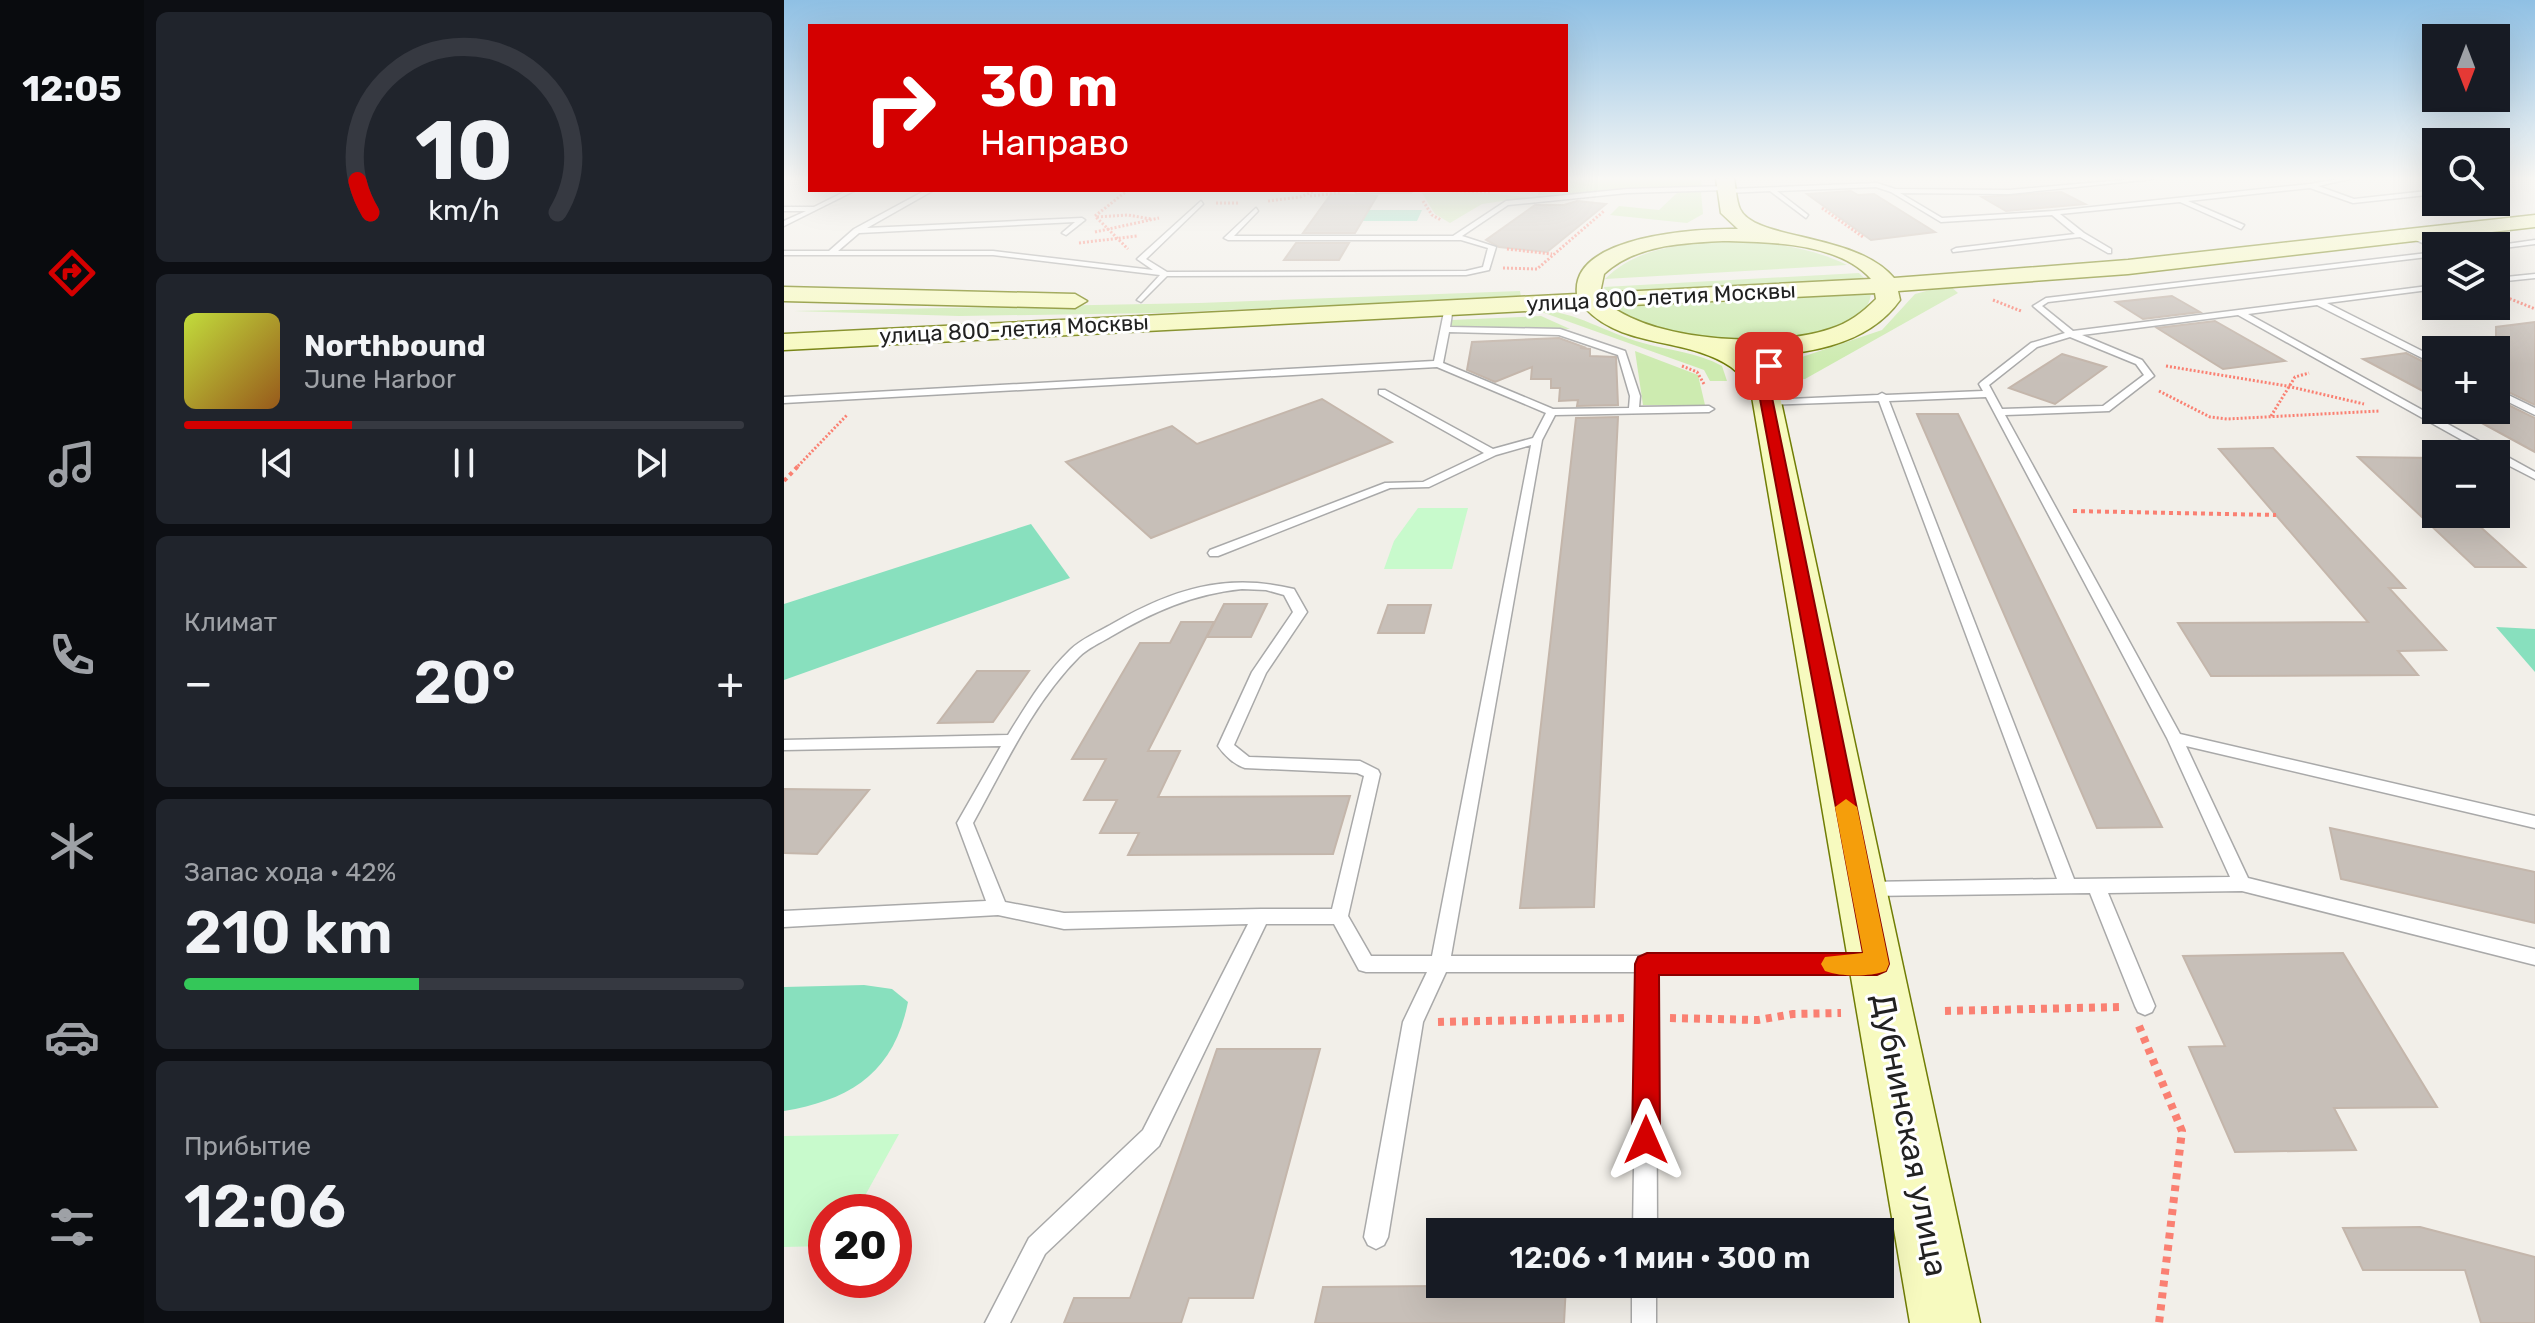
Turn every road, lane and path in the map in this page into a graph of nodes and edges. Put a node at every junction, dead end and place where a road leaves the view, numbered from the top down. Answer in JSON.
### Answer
{"nodes":[{"id":1,"x":846,"y":241,"type":"edge"},
{"id":2,"x":1116,"y":241,"type":"edge"},
{"id":3,"x":1119,"y":241,"type":"joint"},
{"id":4,"x":1161,"y":241,"type":"edge"},
{"id":5,"x":1466,"y":241,"type":"edge"},
{"id":6,"x":1569,"y":241,"type":"edge"},
{"id":7,"x":1668,"y":241,"type":"edge"},
{"id":8,"x":1794,"y":241,"type":"edge"},
{"id":9,"x":1868,"y":241,"type":"edge"},
{"id":10,"x":2033,"y":241,"type":"edge"},
{"id":11,"x":2091,"y":241,"type":"edge"},
{"id":12,"x":2201,"y":241,"type":"edge"},
{"id":13,"x":2360,"y":241,"type":"edge"},
{"id":14,"x":2535,"y":242,"type":"edge"},
{"id":15,"x":1873,"y":244,"type":"dead end"},
{"id":16,"x":2510,"y":245,"type":"edge"},
{"id":17,"x":1492,"y":247,"type":"junction"},
{"id":18,"x":1956,"y":250,"type":"dead end"},
{"id":19,"x":2108,"y":251,"type":"junction"},
{"id":20,"x":784,"y":253,"type":"edge"},
{"id":21,"x":830,"y":254,"type":"junction"},
{"id":22,"x":1553,"y":254,"type":"junction"},
{"id":23,"x":2422,"y":256,"type":"edge"},
{"id":24,"x":1141,"y":259,"type":"junction"},
{"id":25,"x":1486,"y":268,"type":"junction"},
{"id":26,"x":1165,"y":274,"type":"junction"},
{"id":27,"x":2510,"y":274,"type":"edge"},
{"id":28,"x":1880,"y":276,"type":"junction"},
{"id":29,"x":2535,"y":276,"type":"edge"},
{"id":30,"x":2520,"y":278,"type":"junction"},
{"id":31,"x":2510,"y":279,"type":"edge"},
{"id":32,"x":2422,"y":289,"type":"edge"},
{"id":33,"x":1590,"y":292,"type":"junction"},
{"id":34,"x":784,"y":294,"type":"edge"},
{"id":35,"x":1988,"y":298,"type":"dead end"},
{"id":36,"x":2510,"y":299,"type":"edge"},
{"id":37,"x":1023,"y":302,"type":"junction"},
{"id":38,"x":1530,"y":303,"type":"junction"},
{"id":39,"x":2319,"y":303,"type":"junction"},
{"id":40,"x":784,"y":306,"type":"edge"},
{"id":41,"x":2535,"y":309,"type":"edge"},
{"id":42,"x":1147,"y":311,"type":"junction"},
{"id":43,"x":2241,"y":312,"type":"junction"},
{"id":44,"x":784,"y":316,"type":"edge"},
{"id":45,"x":1447,"y":318,"type":"junction"},
{"id":46,"x":2052,"y":320,"type":"junction"},
{"id":47,"x":1617,"y":321,"type":"junction"},
{"id":48,"x":2071,"y":334,"type":"junction"},
{"id":49,"x":1820,"y":339,"type":"junction"},
{"id":50,"x":784,"y":342,"type":"edge"},
{"id":51,"x":1688,"y":342,"type":"junction"},
{"id":52,"x":2422,"y":355,"type":"edge"},
{"id":53,"x":2139,"y":362,"type":"junction"},
{"id":54,"x":1438,"y":364,"type":"junction"},
{"id":55,"x":2341,"y":368,"type":"junction"},
{"id":56,"x":2141,"y":382,"type":"junction"},
{"id":57,"x":2287,"y":386,"type":"junction"},
{"id":58,"x":1382,"y":392,"type":"dead end"},
{"id":59,"x":1765,"y":392,"type":"junction"},
{"id":60,"x":1989,"y":394,"type":"junction"},
{"id":61,"x":868,"y":395,"type":"junction"},
{"id":62,"x":1882,"y":396,"type":"junction"},
{"id":63,"x":2510,"y":399,"type":"edge"},
{"id":64,"x":784,"y":400,"type":"edge"},
{"id":65,"x":1634,"y":409,"type":"junction"},
{"id":66,"x":1709,"y":409,"type":"dead end"},
{"id":67,"x":1552,"y":412,"type":"junction"},
{"id":68,"x":1999,"y":412,"type":"junction"},
{"id":69,"x":2535,"y":412,"type":"edge"},
{"id":70,"x":2271,"y":416,"type":"junction"},
{"id":71,"x":1537,"y":440,"type":"junction"},
{"id":72,"x":1492,"y":453,"type":"junction"},
{"id":73,"x":2535,"y":476,"type":"edge"},
{"id":74,"x":784,"y":481,"type":"edge"},
{"id":75,"x":2052,"y":510,"type":"junction"},
{"id":76,"x":2276,"y":515,"type":"dead end"},
{"id":77,"x":1214,"y":553,"type":"dead end"},
{"id":78,"x":2175,"y":738,"type":"junction"},
{"id":79,"x":1011,"y":740,"type":"junction"},
{"id":80,"x":784,"y":745,"type":"edge"},
{"id":81,"x":2535,"y":822,"type":"edge"},
{"id":82,"x":2067,"y":884,"type":"junction"},
{"id":83,"x":2242,"y":884,"type":"junction"},
{"id":84,"x":2096,"y":885,"type":"junction"},
{"id":85,"x":1863,"y":889,"type":"junction"},
{"id":86,"x":998,"y":908,"type":"junction"},
{"id":87,"x":1261,"y":916,"type":"junction"},
{"id":88,"x":1339,"y":917,"type":"junction"},
{"id":89,"x":784,"y":919,"type":"edge"},
{"id":90,"x":2535,"y":957,"type":"edge"},
{"id":91,"x":1440,"y":964,"type":"junction"},
{"id":92,"x":1647,"y":964,"type":"junction"},
{"id":93,"x":1859,"y":988,"type":"junction"},
{"id":94,"x":2138,"y":1006,"type":"junction"},
{"id":95,"x":1945,"y":1011,"type":"dead end"},
{"id":96,"x":1647,"y":1017,"type":"junction"},
{"id":97,"x":1413,"y":1022,"type":"junction"},
{"id":98,"x":1645,"y":1218,"type":"edge"},
{"id":99,"x":1376,"y":1237,"type":"dead end"},
{"id":100,"x":1644,"y":1298,"type":"edge"},
{"id":101,"x":997,"y":1323,"type":"edge"},
{"id":102,"x":1644,"y":1323,"type":"edge"},
{"id":103,"x":1945,"y":1323,"type":"edge"},
{"id":104,"x":2159,"y":1323,"type":"edge"}],
"edges":[{"from":1,"to":21,"type":"lane"},
{"from":2,"to":3,"type":"path"},
{"from":3,"to":24,"type":"path"},
{"from":4,"to":24,"type":"lane"},
{"from":5,"to":17,"type":"lane"},
{"from":6,"to":22,"type":"path"},
{"from":7,"to":33,"type":"main road"},
{"from":8,"to":28,"type":"main road"},
{"from":9,"to":15,"type":"path"},
{"from":10,"to":18,"type":"lane"},
{"from":11,"to":19,"type":"lane"},
{"from":12,"to":19,"type":"main road","name":"улица 800-летия Москвы"},
{"from":13,"to":28,"type":"main road","name":"улица 800-летия Москвы"},
{"from":14,"to":16,"type":"lane"},
{"from":17,"to":22,"type":"path"},
{"from":17,"to":25,"type":"lane"},
{"from":19,"to":28,"type":"main road","name":"улица 800-летия Москвы"},
{"from":20,"to":21,"type":"lane"},
{"from":21,"to":26,"type":"lane"},
{"from":22,"to":25,"type":"path"},
{"from":23,"to":46,"type":"lane"},
{"from":24,"to":26,"type":"lane"},
{"from":25,"to":26,"type":"lane"},
{"from":26,"to":42,"type":"lane"},
{"from":27,"to":30,"type":"lane"},
{"from":28,"to":33,"type":"main road","name":"улица 800-летия Москвы"},
{"from":28,"to":49,"type":"main road"},
{"from":29,"to":30,"type":"lane"},
{"from":30,"to":31,"type":"lane"},
{"from":32,"to":39,"type":"lane"},
{"from":33,"to":38,"type":"main road","name":"улица 800-летия Москвы"},
{"from":33,"to":42,"type":"main road","name":"улица 800-летия Москвы"},
{"from":33,"to":47,"type":"main road"},
{"from":34,"to":37,"type":"main road","name":"улица 800-летия Москвы"},
{"from":35,"to":46,"type":"path"},
{"from":36,"to":41,"type":"path"},
{"from":37,"to":40,"type":"main road"},
{"from":37,"to":42,"type":"main road","name":"улица 800-летия Москвы"},
{"from":38,"to":45,"type":"main road","name":"улица 800-летия Москвы"},
{"from":38,"to":47,"type":"main road"},
{"from":39,"to":43,"type":"lane"},
{"from":39,"to":52,"type":"lane"},
{"from":42,"to":44,"type":"main road"},
{"from":42,"to":45,"type":"main road","name":"улица 800-летия Москвы"},
{"from":42,"to":50,"type":"main road","name":"улица 800-летия Москвы"},
{"from":43,"to":48,"type":"lane"},
{"from":43,"to":55,"type":"lane"},
{"from":45,"to":54,"type":"lane"},
{"from":45,"to":65,"type":"lane"},
{"from":46,"to":48,"type":"lane"},
{"from":47,"to":51,"type":"main road"},
{"from":48,"to":53,"type":"lane"},
{"from":48,"to":60,"type":"lane"},
{"from":49,"to":51,"type":"main road"},
{"from":49,"to":59,"type":"main road"},
{"from":51,"to":59,"type":"main road"},
{"from":53,"to":56,"type":"lane"},
{"from":53,"to":57,"type":"path"},
{"from":54,"to":61,"type":"lane"},
{"from":54,"to":67,"type":"lane"},
{"from":55,"to":57,"type":"path"},
{"from":55,"to":73,"type":"lane"},
{"from":56,"to":68,"type":"lane"},
{"from":56,"to":70,"type":"path"},
{"from":57,"to":70,"type":"path"},
{"from":57,"to":70,"type":"path"},
{"from":58,"to":72,"type":"lane"},
{"from":59,"to":62,"type":"lane"},
{"from":59,"to":85,"type":"main road","name":"Дубнинская улица"},
{"from":60,"to":62,"type":"lane"},
{"from":60,"to":68,"type":"lane"},
{"from":61,"to":64,"type":"lane"},
{"from":61,"to":74,"type":"path"},
{"from":62,"to":82,"type":"lane"},
{"from":63,"to":69,"type":"lane"},
{"from":65,"to":66,"type":"lane"},
{"from":65,"to":67,"type":"lane"},
{"from":67,"to":71,"type":"lane"},
{"from":68,"to":75,"type":"lane"},
{"from":71,"to":72,"type":"lane"},
{"from":71,"to":91,"type":"lane"},
{"from":72,"to":77,"type":"lane"},
{"from":75,"to":76,"type":"path"},
{"from":75,"to":78,"type":"lane"},
{"from":78,"to":81,"type":"lane"},
{"from":78,"to":83,"type":"lane"},
{"from":79,"to":80,"type":"lane"},
{"from":79,"to":86,"type":"lane"},
{"from":79,"to":88,"type":"lane"},
{"from":82,"to":84,"type":"lane"},
{"from":82,"to":85,"type":"lane"},
{"from":83,"to":84,"type":"lane"},
{"from":83,"to":90,"type":"lane"},
{"from":84,"to":94,"type":"lane"},
{"from":85,"to":93,"type":"main road","name":"Дубнинская улица"},
{"from":86,"to":87,"type":"lane"},
{"from":86,"to":89,"type":"lane"},
{"from":87,"to":88,"type":"lane"},
{"from":87,"to":101,"type":"lane"},
{"from":88,"to":91,"type":"lane"},
{"from":91,"to":92,"type":"lane"},
{"from":91,"to":97,"type":"lane"},
{"from":92,"to":93,"type":"lane"},
{"from":92,"to":96,"type":"lane"},
{"from":93,"to":96,"type":"path"},
{"from":93,"to":103,"type":"main road","name":"Дубнинская улица"},
{"from":94,"to":95,"type":"path"},
{"from":94,"to":104,"type":"path"},
{"from":96,"to":97,"type":"path"},
{"from":96,"to":98,"type":"lane"},
{"from":97,"to":99,"type":"lane"},
{"from":100,"to":102,"type":"lane"}]}
